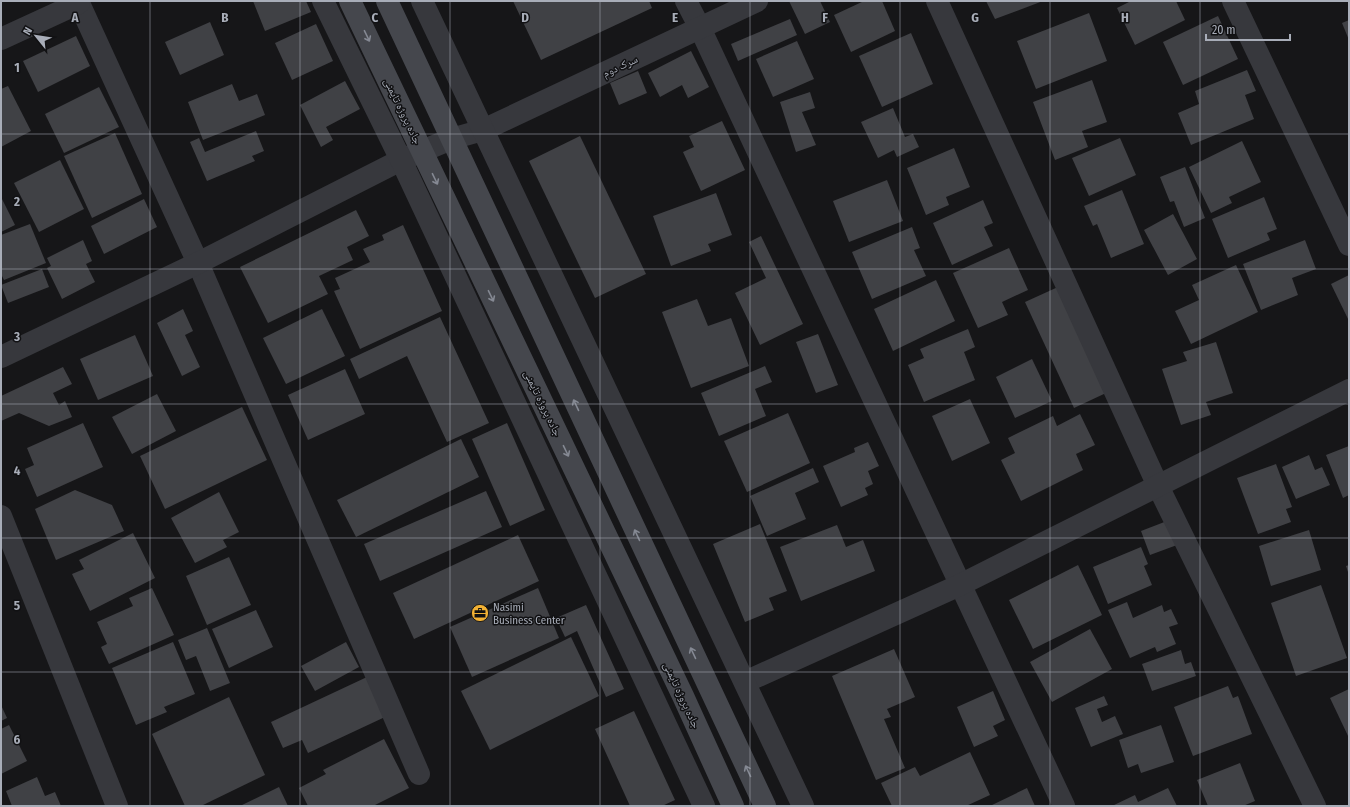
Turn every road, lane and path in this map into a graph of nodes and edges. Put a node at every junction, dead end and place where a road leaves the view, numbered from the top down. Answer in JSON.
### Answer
{"nodes":[{"id":1,"x":323,"y":1,"type":"edge"},
{"id":2,"x":350,"y":1,"type":"edge"},
{"id":3,"x":387,"y":1,"type":"edge"},
{"id":4,"x":422,"y":1,"type":"edge"},
{"id":5,"x":686,"y":1,"type":"edge"},
{"id":6,"x":756,"y":1,"type":"edge"},
{"id":7,"x":937,"y":1,"type":"edge"},
{"id":8,"x":1233,"y":1,"type":"edge"},
{"id":9,"x":78,"y":2,"type":"edge"},
{"id":10,"x":700,"y":28,"type":"junction"},
{"id":11,"x":1,"y":39,"type":"edge"},
{"id":12,"x":483,"y":130,"type":"junction"},
{"id":13,"x":451,"y":138,"type":"junction"},
{"id":14,"x":422,"y":151,"type":"junction"},
{"id":15,"x":401,"y":160,"type":"junction"},
{"id":16,"x":1349,"y":245,"type":"edge"},
{"id":17,"x":198,"y":263,"type":"junction"},
{"id":18,"x":1,"y":357,"type":"edge"},
{"id":19,"x":1349,"y":390,"type":"edge"},
{"id":20,"x":1158,"y":486,"type":"junction"},
{"id":21,"x":1,"y":516,"type":"edge"},
{"id":22,"x":960,"y":585,"type":"junction"},
{"id":23,"x":745,"y":682,"type":"junction"},
{"id":24,"x":419,"y":774,"type":"dead end"},
{"id":25,"x":116,"y":806,"type":"edge"},
{"id":26,"x":704,"y":806,"type":"edge"},
{"id":27,"x":733,"y":806,"type":"edge"},
{"id":28,"x":765,"y":806,"type":"edge"},
{"id":29,"x":803,"y":806,"type":"edge"},
{"id":30,"x":1064,"y":806,"type":"edge"},
{"id":31,"x":1315,"y":806,"type":"edge"}],
"edges":[{"from":1,"to":15,"type":"street"},
{"from":2,"to":14,"type":"main road","name":"جاده پروژه تایمنی","one_way":true},
{"from":3,"to":13,"type":"main road"},
{"from":4,"to":12,"type":"street"},
{"from":5,"to":10,"type":"street"},
{"from":6,"to":10,"type":"street","name":"سرک دوم"},
{"from":7,"to":20,"type":"street"},
{"from":8,"to":16,"type":"street"},
{"from":9,"to":11,"type":"street"},
{"from":9,"to":17,"type":"street"},
{"from":10,"to":12,"type":"street","name":"سرک دوم"},
{"from":10,"to":22,"type":"street"},
{"from":12,"to":13,"type":"street","name":"سرک دوم"},
{"from":12,"to":23,"type":"street"},
{"from":13,"to":14,"type":"street","name":"سرک دوم"},
{"from":28,"to":13,"type":"main road","one_way":true},
{"from":14,"to":15,"type":"street","name":"سرک دوم"},
{"from":14,"to":27,"type":"main road","name":"جاده پروژه تایمنی","one_way":true},
{"from":15,"to":17,"type":"street","name":"سرک دوم"},
{"from":15,"to":26,"type":"street"},
{"from":17,"to":18,"type":"street","name":"سرک دوم"},
{"from":17,"to":24,"type":"street"},
{"from":19,"to":20,"type":"street"},
{"from":20,"to":22,"type":"street"},
{"from":20,"to":31,"type":"street"},
{"from":21,"to":25,"type":"street"},
{"from":22,"to":23,"type":"street"},
{"from":22,"to":30,"type":"street"},
{"from":23,"to":29,"type":"street"}]}
